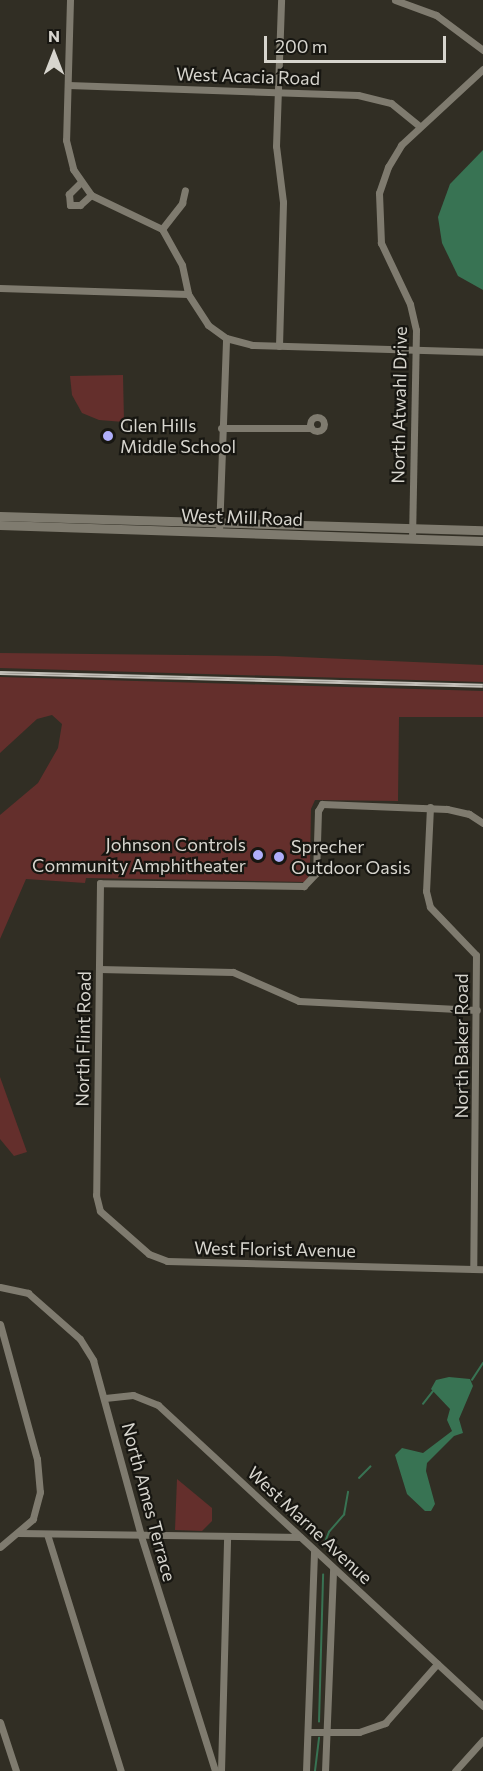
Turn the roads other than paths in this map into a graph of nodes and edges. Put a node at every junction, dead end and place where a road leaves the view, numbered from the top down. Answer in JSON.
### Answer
{"nodes":[{"id":1,"x":70,"y":0,"type":"edge"},
{"id":2,"x":281,"y":0,"type":"edge"},
{"id":3,"x":395,"y":0,"type":"edge"},
{"id":4,"x":483,"y":50,"type":"edge"},
{"id":5,"x":483,"y":69,"type":"edge"},
{"id":6,"x":68,"y":85,"type":"junction"},
{"id":7,"x":278,"y":93,"type":"junction"},
{"id":8,"x":419,"y":126,"type":"junction"},
{"id":9,"x":80,"y":183,"type":"junction"},
{"id":10,"x":185,"y":190,"type":"dead end"},
{"id":11,"x":91,"y":195,"type":"junction"},
{"id":12,"x":162,"y":229,"type":"junction"},
{"id":13,"x":0,"y":288,"type":"edge"},
{"id":14,"x":188,"y":294,"type":"junction"},
{"id":15,"x":226,"y":338,"type":"junction"},
{"id":16,"x":279,"y":346,"type":"junction"},
{"id":17,"x":417,"y":351,"type":"junction"},
{"id":18,"x":483,"y":352,"type":"edge"},
{"id":19,"x":311,"y":428,"type":"dead end"},
{"id":20,"x":221,"y":429,"type":"junction"},
{"id":21,"x":0,"y":516,"type":"edge"},
{"id":22,"x":219,"y":522,"type":"junction"},
{"id":23,"x":0,"y":525,"type":"edge"},
{"id":24,"x":412,"y":528,"type":"junction"},
{"id":25,"x":483,"y":530,"type":"edge"},
{"id":26,"x":219,"y":532,"type":"junction"},
{"id":27,"x":412,"y":539,"type":"junction"},
{"id":28,"x":483,"y":541,"type":"edge"},
{"id":29,"x":430,"y":807,"type":"junction"},
{"id":30,"x":483,"y":823,"type":"edge"},
{"id":31,"x":99,"y":969,"type":"junction"},
{"id":32,"x":477,"y":1010,"type":"junction"},
{"id":33,"x":96,"y":1195,"type":"joint"},
{"id":34,"x":473,"y":1269,"type":"junction"},
{"id":35,"x":483,"y":1269,"type":"edge"},
{"id":36,"x":0,"y":1287,"type":"edge"},
{"id":37,"x":0,"y":1324,"type":"edge"},
{"id":38,"x":105,"y":1398,"type":"junction"},
{"id":39,"x":18,"y":1533,"type":"junction"},
{"id":40,"x":47,"y":1534,"type":"junction"},
{"id":41,"x":141,"y":1536,"type":"junction"},
{"id":42,"x":227,"y":1536,"type":"junction"},
{"id":43,"x":300,"y":1537,"type":"junction"},
{"id":44,"x":0,"y":1547,"type":"edge"},
{"id":45,"x":314,"y":1551,"type":"junction"},
{"id":46,"x":333,"y":1568,"type":"junction"},
{"id":47,"x":437,"y":1664,"type":"junction"},
{"id":48,"x":483,"y":1706,"type":"edge"},
{"id":49,"x":0,"y":1724,"type":"edge"},
{"id":50,"x":310,"y":1732,"type":"junction"},
{"id":51,"x":329,"y":1732,"type":"junction"},
{"id":52,"x":483,"y":1740,"type":"edge"},
{"id":53,"x":16,"y":1771,"type":"edge"},
{"id":54,"x":121,"y":1771,"type":"edge"},
{"id":55,"x":215,"y":1771,"type":"edge"},
{"id":56,"x":221,"y":1771,"type":"edge"},
{"id":57,"x":306,"y":1771,"type":"edge"},
{"id":58,"x":325,"y":1771,"type":"edge"},
{"id":59,"x":455,"y":1771,"type":"edge"}],
"edges":[{"from":1,"to":6,"type":"street"},
{"from":2,"to":7,"type":"street"},
{"from":3,"to":4,"type":"street"},
{"from":5,"to":8,"type":"street","name":"North Atwahl Drive"},
{"from":6,"to":7,"type":"street","name":"West Acacia Road"},
{"from":6,"to":9,"type":"street"},
{"from":7,"to":8,"type":"street","name":"West Acacia Road"},
{"from":7,"to":16,"type":"street"},
{"from":8,"to":17,"type":"street","name":"North Atwahl Drive"},
{"from":9,"to":11,"type":"street"},
{"from":9,"to":11,"type":"street"},
{"from":10,"to":12,"type":"street"},
{"from":11,"to":12,"type":"street"},
{"from":12,"to":14,"type":"street"},
{"from":13,"to":14,"type":"street"},
{"from":14,"to":15,"type":"street"},
{"from":15,"to":16,"type":"street"},
{"from":15,"to":20,"type":"street"},
{"from":16,"to":17,"type":"street"},
{"from":17,"to":18,"type":"street"},
{"from":17,"to":24,"type":"street","name":"North Atwahl Drive"},
{"from":19,"to":20,"type":"street"},
{"from":20,"to":22,"type":"street"},
{"from":21,"to":22,"type":"main road","name":"West Mill Road"},
{"from":22,"to":24,"type":"main road","name":"West Mill Road"},
{"from":22,"to":26,"type":"street"},
{"from":23,"to":26,"type":"main road","name":"West Mill Road"},
{"from":24,"to":25,"type":"main road","name":"West Mill Road"},
{"from":24,"to":27,"type":"street","name":"North Atwahl Drive"},
{"from":26,"to":27,"type":"main road","name":"West Mill Road"},
{"from":27,"to":28,"type":"main road","name":"West Mill Road"},
{"from":29,"to":30,"type":"street"},
{"from":29,"to":31,"type":"street","name":"North Flint Road"},
{"from":29,"to":32,"type":"street","name":"North Baker Road"},
{"from":31,"to":32,"type":"street"},
{"from":31,"to":33,"type":"street","name":"North Flint Road"},
{"from":32,"to":34,"type":"street","name":"North Baker Road"},
{"from":33,"to":34,"type":"street","name":"West Florist Avenue"},
{"from":34,"to":35,"type":"street","name":"West Florist Avenue"},
{"from":36,"to":38,"type":"street","name":"North Ames Terrace"},
{"from":37,"to":39,"type":"street"},
{"from":38,"to":41,"type":"street","name":"North Ames Terrace"},
{"from":38,"to":43,"type":"street","name":"West Marne Avenue"},
{"from":39,"to":40,"type":"street"},
{"from":39,"to":44,"type":"street"},
{"from":40,"to":41,"type":"street"},
{"from":40,"to":54,"type":"street"},
{"from":41,"to":42,"type":"street"},
{"from":41,"to":55,"type":"street","name":"North Ames Terrace"},
{"from":42,"to":43,"type":"street"},
{"from":42,"to":56,"type":"street"},
{"from":43,"to":45,"type":"street","name":"West Marne Avenue"},
{"from":45,"to":46,"type":"street","name":"West Marne Avenue"},
{"from":45,"to":50,"type":"street"},
{"from":46,"to":47,"type":"street","name":"West Marne Avenue"},
{"from":46,"to":51,"type":"street"},
{"from":47,"to":48,"type":"street","name":"West Marne Avenue"},
{"from":47,"to":51,"type":"street"},
{"from":49,"to":53,"type":"street"},
{"from":50,"to":51,"type":"street"},
{"from":50,"to":57,"type":"street"},
{"from":51,"to":58,"type":"street"},
{"from":52,"to":59,"type":"street"}]}
